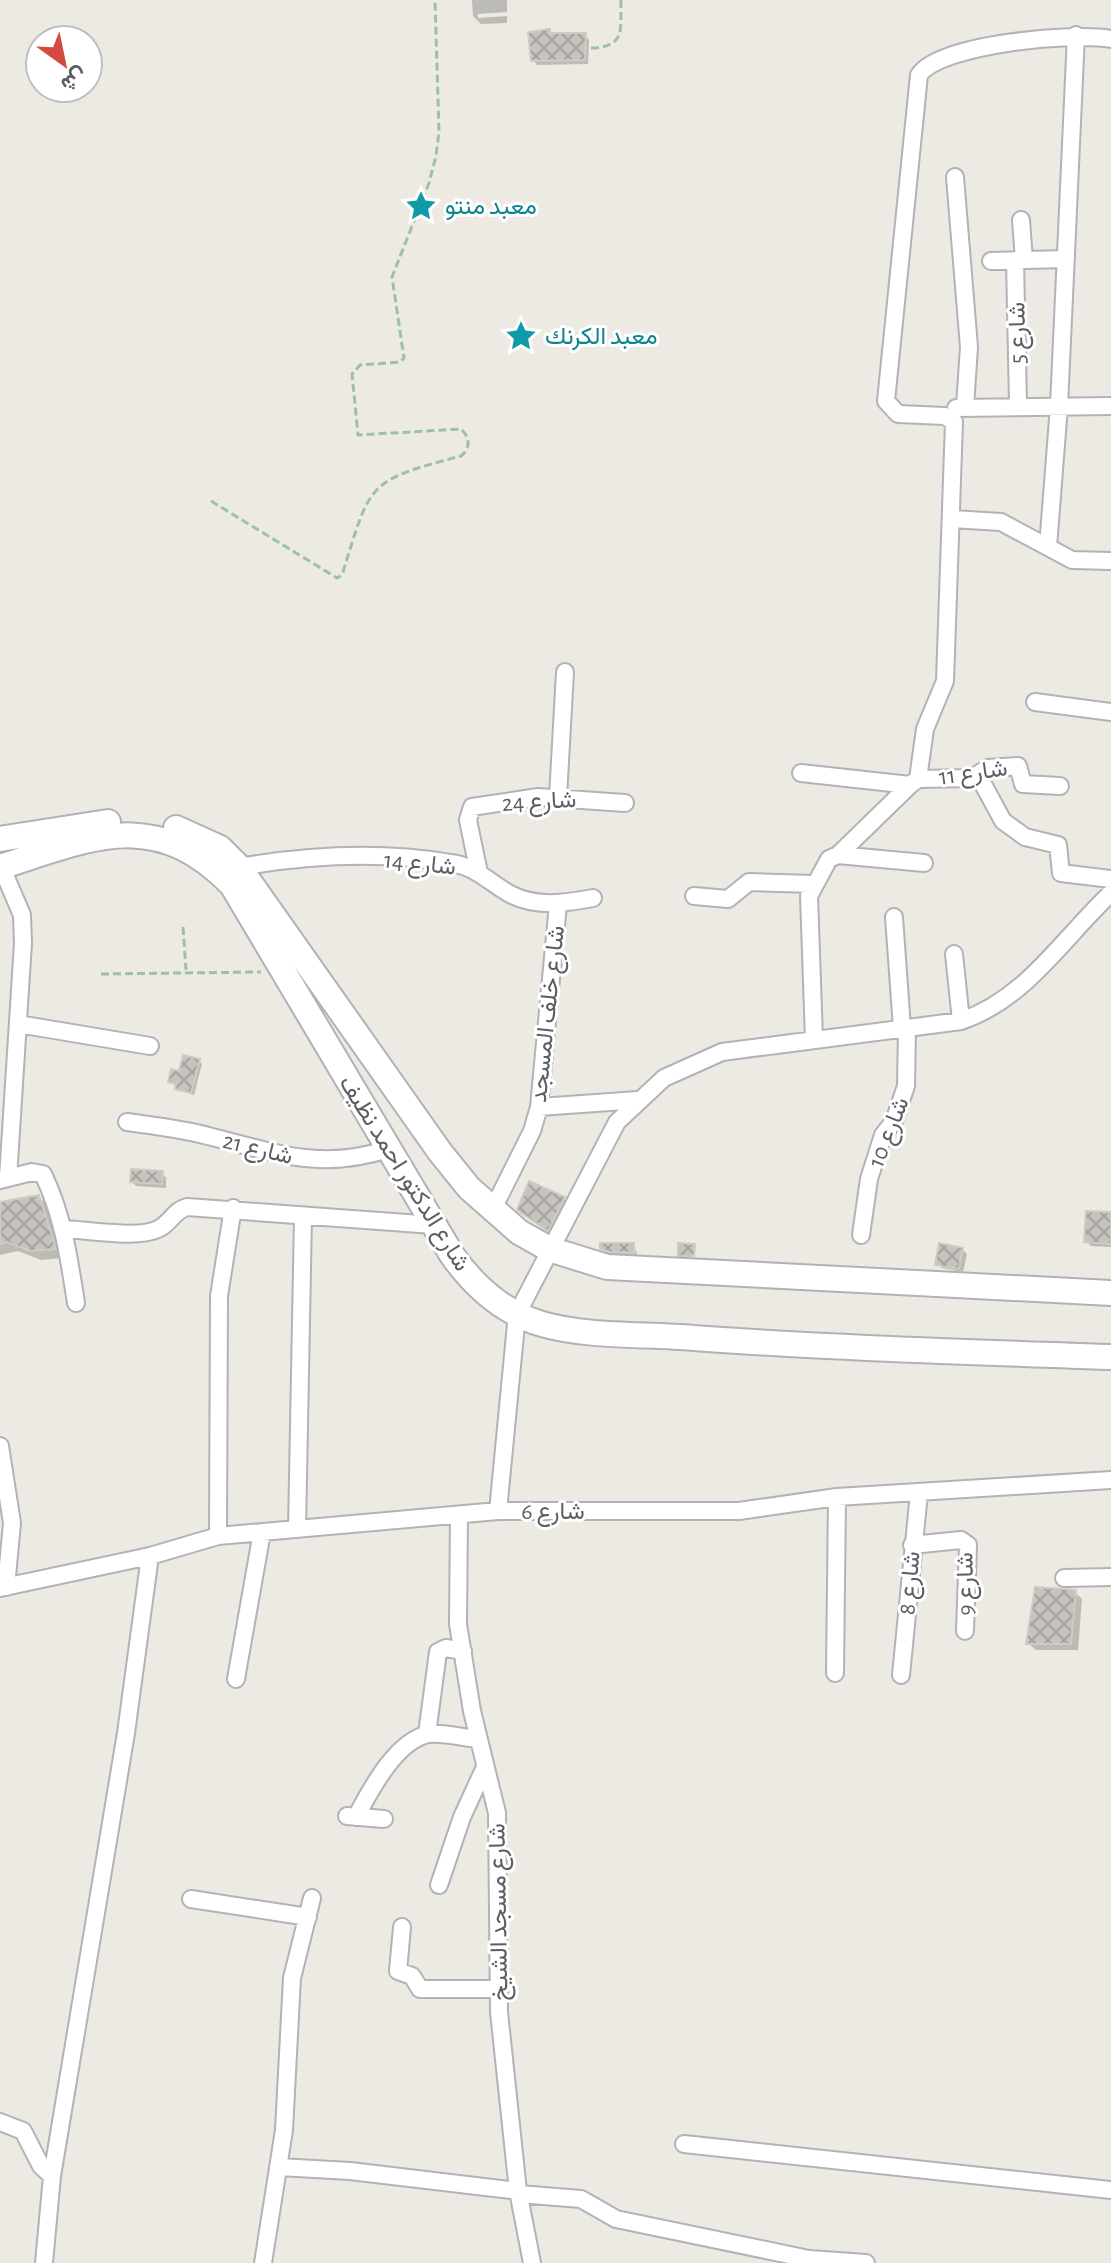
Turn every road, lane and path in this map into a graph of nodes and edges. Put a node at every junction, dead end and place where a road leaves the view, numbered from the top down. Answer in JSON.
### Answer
{"nodes":[{"id":1,"x":435,"y":0,"type":"edge"},
{"id":2,"x":621,"y":0,"type":"edge"},
{"id":3,"x":1076,"y":35,"type":"junction"},
{"id":4,"x":1111,"y":39,"type":"edge"},
{"id":5,"x":591,"y":48,"type":"dead end"},
{"id":6,"x":955,"y":177,"type":"dead end"},
{"id":7,"x":1021,"y":220,"type":"dead end"},
{"id":8,"x":1066,"y":259,"type":"junction"},
{"id":9,"x":1019,"y":260,"type":"junction"},
{"id":10,"x":991,"y":261,"type":"dead end"},
{"id":11,"x":1018,"y":405,"type":"junction"},
{"id":12,"x":965,"y":406,"type":"junction"},
{"id":13,"x":1059,"y":406,"type":"junction"},
{"id":14,"x":1111,"y":406,"type":"edge"},
{"id":15,"x":945,"y":416,"type":"junction"},
{"id":16,"x":211,"y":501,"type":"dead end"},
{"id":17,"x":952,"y":519,"type":"junction"},
{"id":18,"x":1048,"y":547,"type":"junction"},
{"id":19,"x":1111,"y":561,"type":"edge"},
{"id":20,"x":565,"y":672,"type":"dead end"},
{"id":21,"x":1035,"y":702,"type":"dead end"},
{"id":22,"x":1111,"y":712,"type":"edge"},
{"id":23,"x":801,"y":773,"type":"dead end"},
{"id":24,"x":978,"y":775,"type":"junction"},
{"id":25,"x":914,"y":782,"type":"junction"},
{"id":26,"x":1060,"y":786,"type":"dead end"},
{"id":27,"x":558,"y":797,"type":"junction"},
{"id":28,"x":625,"y":803,"type":"dead end"},
{"id":29,"x":0,"y":839,"type":"edge"},
{"id":30,"x":838,"y":855,"type":"junction"},
{"id":31,"x":924,"y":863,"type":"dead end"},
{"id":32,"x":0,"y":866,"type":"edge"},
{"id":33,"x":239,"y":867,"type":"junction"},
{"id":34,"x":479,"y":873,"type":"junction"},
{"id":35,"x":1111,"y":879,"type":"edge"},
{"id":36,"x":814,"y":884,"type":"junction"},
{"id":37,"x":1111,"y":893,"type":"edge"},
{"id":38,"x":694,"y":896,"type":"dead end"},
{"id":39,"x":593,"y":898,"type":"dead end"},
{"id":40,"x":558,"y":904,"type":"junction"},
{"id":41,"x":894,"y":917,"type":"dead end"},
{"id":42,"x":183,"y":927,"type":"dead end"},
{"id":43,"x":954,"y":954,"type":"dead end"},
{"id":44,"x":186,"y":970,"type":"junction"},
{"id":45,"x":285,"y":973,"type":"junction"},
{"id":46,"x":101,"y":974,"type":"dead end"},
{"id":47,"x":961,"y":1021,"type":"junction"},
{"id":48,"x":904,"y":1028,"type":"junction"},
{"id":49,"x":12,"y":1035,"type":"edge"},
{"id":50,"x":814,"y":1039,"type":"junction"},
{"id":51,"x":150,"y":1046,"type":"dead end"},
{"id":52,"x":638,"y":1100,"type":"junction"},
{"id":53,"x":539,"y":1107,"type":"junction"},
{"id":54,"x":127,"y":1122,"type":"dead end"},
{"id":55,"x":388,"y":1149,"type":"junction"},
{"id":56,"x":4,"y":1179,"type":"edge"},
{"id":57,"x":233,"y":1208,"type":"junction"},
{"id":58,"x":492,"y":1211,"type":"junction"},
{"id":59,"x":303,"y":1217,"type":"junction"},
{"id":60,"x":434,"y":1225,"type":"junction"},
{"id":61,"x":64,"y":1229,"type":"junction"},
{"id":62,"x":861,"y":1235,"type":"dead end"},
{"id":63,"x":549,"y":1249,"type":"junction"},
{"id":64,"x":1111,"y":1293,"type":"edge"},
{"id":65,"x":76,"y":1303,"type":"dead end"},
{"id":66,"x":517,"y":1314,"type":"junction"},
{"id":67,"x":1111,"y":1357,"type":"edge"},
{"id":68,"x":0,"y":1446,"type":"edge"},
{"id":69,"x":1111,"y":1480,"type":"edge"},
{"id":70,"x":919,"y":1493,"type":"junction"},
{"id":71,"x":837,"y":1497,"type":"junction"},
{"id":72,"x":498,"y":1511,"type":"junction"},
{"id":73,"x":459,"y":1515,"type":"junction"},
{"id":74,"x":297,"y":1529,"type":"junction"},
{"id":75,"x":262,"y":1532,"type":"junction"},
{"id":76,"x":218,"y":1536,"type":"junction"},
{"id":77,"x":912,"y":1545,"type":"junction"},
{"id":78,"x":150,"y":1556,"type":"junction"},
{"id":79,"x":1111,"y":1577,"type":"edge"},
{"id":80,"x":1064,"y":1578,"type":"dead end"},
{"id":81,"x":3,"y":1588,"type":"edge"},
{"id":82,"x":965,"y":1631,"type":"dead end"},
{"id":83,"x":463,"y":1651,"type":"junction"},
{"id":84,"x":835,"y":1673,"type":"dead end"},
{"id":85,"x":901,"y":1675,"type":"dead end"},
{"id":86,"x":236,"y":1679,"type":"dead end"},
{"id":87,"x":427,"y":1734,"type":"junction"},
{"id":88,"x":479,"y":1739,"type":"junction"},
{"id":89,"x":485,"y":1767,"type":"junction"},
{"id":90,"x":384,"y":1819,"type":"dead end"},
{"id":91,"x":439,"y":1885,"type":"dead end"},
{"id":92,"x":312,"y":1898,"type":"dead end"},
{"id":93,"x":191,"y":1899,"type":"dead end"},
{"id":94,"x":308,"y":1917,"type":"junction"},
{"id":95,"x":402,"y":1927,"type":"dead end"},
{"id":96,"x":499,"y":1989,"type":"junction"},
{"id":97,"x":0,"y":2122,"type":"edge"},
{"id":98,"x":684,"y":2144,"type":"dead end"},
{"id":99,"x":279,"y":2167,"type":"junction"},
{"id":100,"x":52,"y":2176,"type":"junction"},
{"id":101,"x":1111,"y":2190,"type":"edge"},
{"id":102,"x":518,"y":2192,"type":"junction"},
{"id":103,"x":44,"y":2263,"type":"edge"},
{"id":104,"x":263,"y":2263,"type":"edge"},
{"id":105,"x":532,"y":2263,"type":"edge"},
{"id":106,"x":866,"y":2263,"type":"edge"}],
"edges":[{"from":1,"to":16,"type":"path"},
{"from":2,"to":5,"type":"path"},
{"from":3,"to":4,"type":"street"},
{"from":3,"to":8,"type":"street"},
{"from":3,"to":15,"type":"street"},
{"from":6,"to":12,"type":"street"},
{"from":7,"to":9,"type":"street","name":"شارع 5"},
{"from":8,"to":9,"type":"street"},
{"from":8,"to":13,"type":"street"},
{"from":9,"to":10,"type":"street"},
{"from":9,"to":11,"type":"street","name":"شارع 5"},
{"from":11,"to":12,"type":"street"},
{"from":11,"to":13,"type":"street"},
{"from":12,"to":15,"type":"street"},
{"from":13,"to":14,"type":"street"},
{"from":13,"to":18,"type":"street"},
{"from":15,"to":17,"type":"street"},
{"from":17,"to":18,"type":"street"},
{"from":17,"to":25,"type":"street"},
{"from":18,"to":19,"type":"street"},
{"from":20,"to":27,"type":"street"},
{"from":21,"to":22,"type":"street"},
{"from":23,"to":25,"type":"street","name":"شارع 11"},
{"from":24,"to":25,"type":"street","name":"شارع 11"},
{"from":24,"to":26,"type":"street","name":"شارع 11"},
{"from":24,"to":35,"type":"street"},
{"from":25,"to":30,"type":"street"},
{"from":27,"to":28,"type":"street","name":"شارع 24"},
{"from":27,"to":34,"type":"street","name":"شارع 24"},
{"from":29,"to":33,"type":"main road","name":"شارع الدكتور احمد نظيف"},
{"from":30,"to":31,"type":"street"},
{"from":30,"to":36,"type":"street"},
{"from":32,"to":45,"type":"main road","name":"شارع الدكتور احمد نظيف"},
{"from":32,"to":49,"type":"street"},
{"from":33,"to":34,"type":"street","name":"شارع 14"},
{"from":33,"to":58,"type":"main road","name":"شارع الدكتور احمد نظيف"},
{"from":34,"to":40,"type":"street","name":"شارع 14"},
{"from":36,"to":38,"type":"street"},
{"from":36,"to":50,"type":"street"},
{"from":37,"to":47,"type":"street"},
{"from":39,"to":40,"type":"street","name":"شارع 14"},
{"from":40,"to":53,"type":"street","name":"شارع خلف المسجد"},
{"from":41,"to":48,"type":"street","name":"شارع 10"},
{"from":42,"to":44,"type":"path"},
{"from":43,"to":47,"type":"street"},
{"from":44,"to":45,"type":"path"},
{"from":44,"to":46,"type":"path"},
{"from":45,"to":55,"type":"main road","name":"شارع الدكتور احمد نظيف"},
{"from":47,"to":48,"type":"street"},
{"from":48,"to":50,"type":"street"},
{"from":48,"to":62,"type":"street","name":"شارع 10"},
{"from":49,"to":51,"type":"street"},
{"from":49,"to":56,"type":"street"},
{"from":50,"to":52,"type":"street"},
{"from":52,"to":53,"type":"street"},
{"from":52,"to":63,"type":"street"},
{"from":53,"to":58,"type":"street","name":"شارع خلف المسجد"},
{"from":54,"to":55,"type":"street","name":"شارع 21"},
{"from":55,"to":60,"type":"main road","name":"شارع الدكتور احمد نظيف"},
{"from":56,"to":61,"type":"street"},
{"from":57,"to":59,"type":"street"},
{"from":57,"to":61,"type":"street"},
{"from":57,"to":76,"type":"street"},
{"from":58,"to":63,"type":"main road","name":"شارع الدكتور احمد نظيف"},
{"from":59,"to":60,"type":"street"},
{"from":59,"to":74,"type":"street"},
{"from":60,"to":66,"type":"main road","name":"شارع الدكتور احمد نظيف"},
{"from":61,"to":65,"type":"street"},
{"from":63,"to":64,"type":"main road","name":"شارع الدكتور احمد نظيف"},
{"from":63,"to":66,"type":"street"},
{"from":66,"to":67,"type":"main road","name":"شارع الدكتور احمد نظيف"},
{"from":66,"to":72,"type":"street"},
{"from":68,"to":81,"type":"street"},
{"from":69,"to":70,"type":"street","name":"شارع 6"},
{"from":70,"to":71,"type":"street","name":"شارع 6"},
{"from":70,"to":77,"type":"street","name":"شارع 8"},
{"from":71,"to":72,"type":"street","name":"شارع 6"},
{"from":71,"to":84,"type":"street"},
{"from":72,"to":73,"type":"street","name":"شارع 6"},
{"from":73,"to":74,"type":"street","name":"شارع 6"},
{"from":73,"to":83,"type":"street","name":"شارع مسجد الشيخ"},
{"from":74,"to":75,"type":"street","name":"شارع 6"},
{"from":75,"to":76,"type":"street","name":"شارع 6"},
{"from":75,"to":86,"type":"street"},
{"from":76,"to":78,"type":"street","name":"شارع 6"},
{"from":77,"to":82,"type":"street","name":"شارع 9"},
{"from":77,"to":85,"type":"street","name":"شارع 8"},
{"from":78,"to":81,"type":"street","name":"شارع 6"},
{"from":78,"to":100,"type":"street"},
{"from":79,"to":80,"type":"street"},
{"from":83,"to":87,"type":"street"},
{"from":83,"to":88,"type":"street","name":"شارع مسجد الشيخ"},
{"from":87,"to":88,"type":"street"},
{"from":87,"to":90,"type":"street"},
{"from":88,"to":89,"type":"street","name":"شارع مسجد الشيخ"},
{"from":89,"to":91,"type":"street"},
{"from":89,"to":96,"type":"street","name":"شارع مسجد الشيخ"},
{"from":92,"to":94,"type":"street"},
{"from":93,"to":94,"type":"street"},
{"from":94,"to":99,"type":"street"},
{"from":95,"to":96,"type":"street"},
{"from":96,"to":102,"type":"street","name":"شارع مسجد الشيخ"},
{"from":97,"to":100,"type":"street"},
{"from":98,"to":101,"type":"street"},
{"from":99,"to":102,"type":"street"},
{"from":99,"to":104,"type":"street"},
{"from":100,"to":103,"type":"street"},
{"from":102,"to":105,"type":"street","name":"شارع مسجد الشيخ"},
{"from":102,"to":106,"type":"street"}]}
